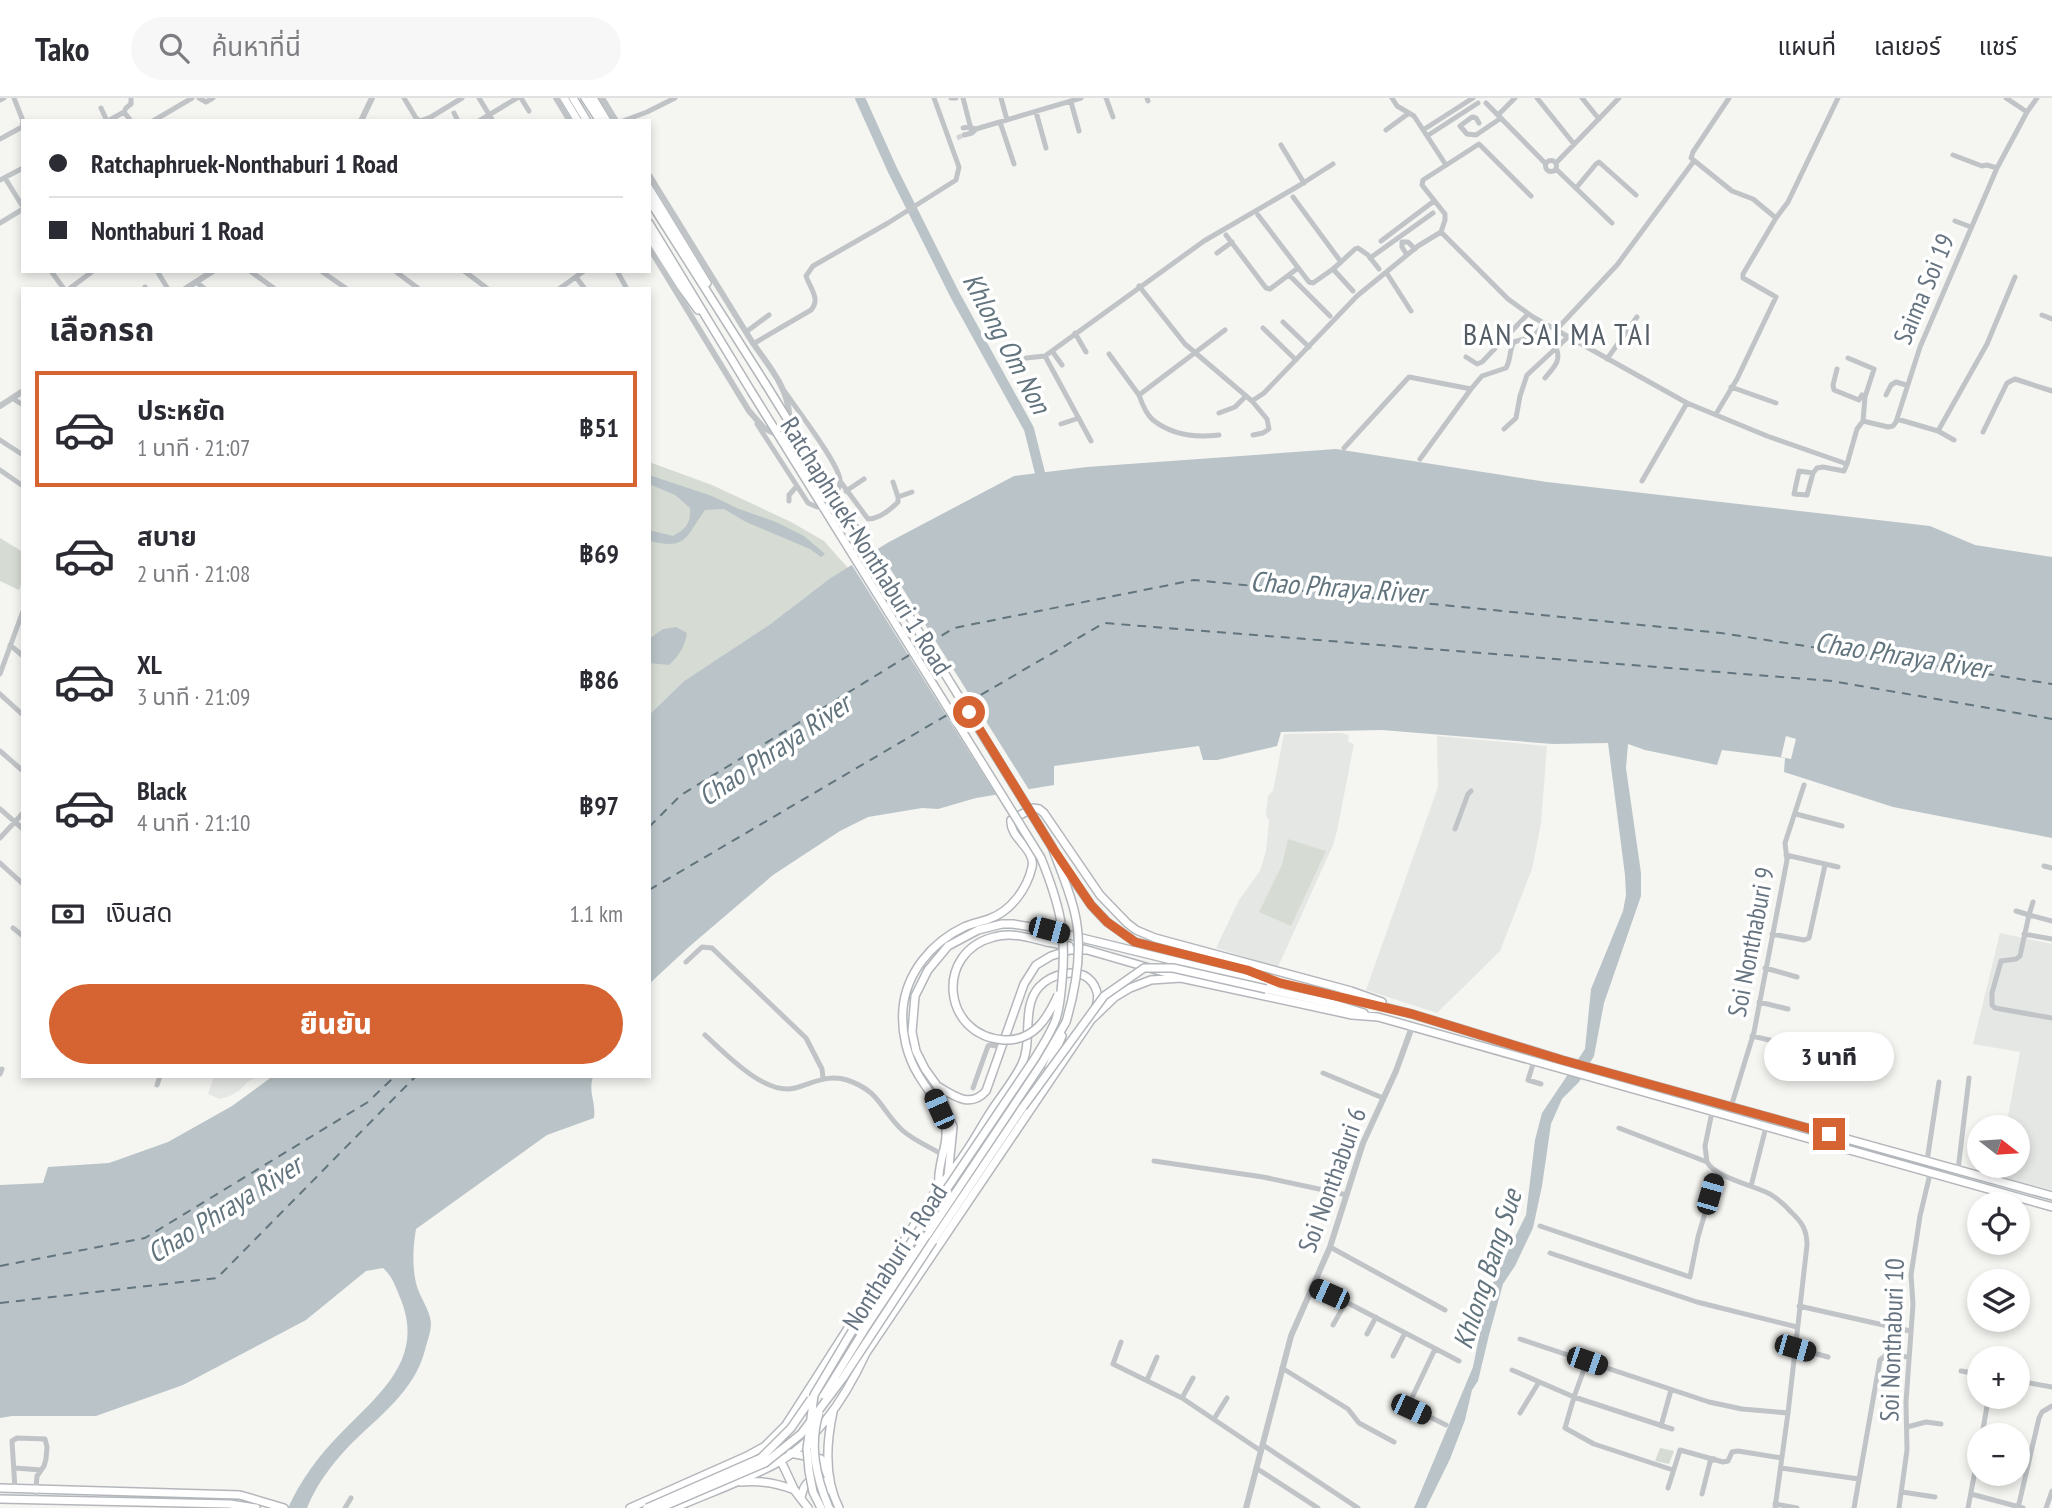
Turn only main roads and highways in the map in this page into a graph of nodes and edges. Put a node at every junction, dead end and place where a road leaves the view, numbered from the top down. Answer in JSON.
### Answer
{"nodes":[{"id":1,"x":564,"y":98,"type":"edge"},
{"id":2,"x":573,"y":98,"type":"edge"},
{"id":3,"x":585,"y":98,"type":"edge"},
{"id":4,"x":593,"y":98,"type":"edge"},
{"id":5,"x":577,"y":119,"type":"edge"},
{"id":6,"x":586,"y":119,"type":"edge"},
{"id":7,"x":599,"y":119,"type":"edge"},
{"id":8,"x":606,"y":119,"type":"edge"},
{"id":9,"x":651,"y":191,"type":"edge"},
{"id":10,"x":651,"y":203,"type":"edge"},
{"id":11,"x":651,"y":226,"type":"edge"},
{"id":12,"x":651,"y":239,"type":"edge"},
{"id":13,"x":738,"y":342,"type":"junction"},
{"id":14,"x":727,"y":350,"type":"junction"},
{"id":15,"x":1052,"y":847,"type":"junction"},
{"id":16,"x":1087,"y":950,"type":"junction"},
{"id":17,"x":1181,"y":978,"type":"junction"},
{"id":18,"x":1280,"y":983,"type":"junction"},
{"id":19,"x":1062,"y":987,"type":"junction"},
{"id":20,"x":1412,"y":1014,"type":"junction"},
{"id":21,"x":1378,"y":1017,"type":"junction"},
{"id":22,"x":1091,"y":1020,"type":"junction"},
{"id":23,"x":1066,"y":1022,"type":"junction"},
{"id":24,"x":938,"y":1087,"type":"junction"},
{"id":25,"x":1023,"y":1107,"type":"junction"},
{"id":26,"x":948,"y":1176,"type":"junction"},
{"id":27,"x":939,"y":1186,"type":"junction"},
{"id":28,"x":2052,"y":1196,"type":"edge"},
{"id":29,"x":2052,"y":1207,"type":"edge"},
{"id":30,"x":842,"y":1338,"type":"junction"},
{"id":31,"x":866,"y":1353,"type":"junction"},
{"id":32,"x":814,"y":1395,"type":"junction"},
{"id":33,"x":834,"y":1411,"type":"junction"},
{"id":34,"x":786,"y":1425,"type":"junction"},
{"id":35,"x":781,"y":1451,"type":"junction"},
{"id":36,"x":791,"y":1453,"type":"junction"},
{"id":37,"x":781,"y":1461,"type":"junction"},
{"id":38,"x":727,"y":1465,"type":"junction"},
{"id":39,"x":830,"y":1481,"type":"junction"},
{"id":40,"x":733,"y":1483,"type":"junction"},
{"id":41,"x":0,"y":1488,"type":"edge"},
{"id":42,"x":795,"y":1490,"type":"junction"},
{"id":43,"x":832,"y":1494,"type":"junction"},
{"id":44,"x":801,"y":1498,"type":"junction"},
{"id":45,"x":0,"y":1499,"type":"edge"},
{"id":46,"x":256,"y":1508,"type":"edge"},
{"id":47,"x":283,"y":1508,"type":"edge"},
{"id":48,"x":630,"y":1508,"type":"edge"},
{"id":49,"x":647,"y":1508,"type":"edge"},
{"id":50,"x":660,"y":1508,"type":"edge"},
{"id":51,"x":674,"y":1508,"type":"edge"},
{"id":52,"x":808,"y":1508,"type":"edge"},
{"id":53,"x":821,"y":1508,"type":"edge"},
{"id":54,"x":829,"y":1508,"type":"edge"},
{"id":55,"x":839,"y":1508,"type":"edge"}],
"edges":[{"from":1,"to":5,"type":"main road"},
{"from":2,"to":6,"type":"main road"},
{"from":3,"to":7,"type":"main road"},
{"from":4,"to":8,"type":"main road"},
{"from":9,"to":13,"type":"main road"},
{"from":10,"to":13,"type":"main road","name":"Ratchaphruek-Nonthaburi 1 Road"},
{"from":11,"to":14,"type":"main road","name":"Ratchaphruek-Nonthaburi 1 Road"},
{"from":12,"to":14,"type":"main road"},
{"from":13,"to":15,"type":"main road","name":"Ratchaphruek-Nonthaburi 1 Road","bridge":true},
{"from":14,"to":19,"type":"main road","name":"Ratchaphruek-Nonthaburi 1 Road","bridge":true},
{"from":15,"to":18,"type":"main road","bridge":true},
{"from":15,"to":23,"type":"main road","name":"Ratchaphruek-Nonthaburi 1 Road","bridge":true},
{"from":16,"to":17,"type":"main road"},
{"from":16,"to":19,"type":"main road","bridge":true},
{"from":16,"to":24,"type":"main road"},
{"from":17,"to":21,"type":"main road","name":"Nonthaburi 1 Road"},
{"from":17,"to":22,"type":"main road","name":"Nonthaburi 1 Road"},
{"from":18,"to":20,"type":"main road","name":"Nonthaburi 1 Road"},
{"from":18,"to":24,"type":"main road","name":"Nonthaburi 1 Road"},
{"from":19,"to":32,"type":"main road","name":"Ratchaphruek-Nonthaburi 1 Road","bridge":true},
{"from":20,"to":27,"type":"main road"},
{"from":20,"to":28,"type":"main road","name":"Nonthaburi 1 Road"},
{"from":21,"to":25,"type":"main road","bridge":true},
{"from":21,"to":29,"type":"main road","name":"Nonthaburi 1 Road"},
{"from":22,"to":26,"type":"main road"},
{"from":22,"to":31,"type":"main road","name":"Nonthaburi 1 Road"},
{"from":23,"to":25,"type":"main road","bridge":true},
{"from":23,"to":54,"type":"main road","bridge":true},
{"from":24,"to":26,"type":"main road","name":"Nonthaburi 1 Road"},
{"from":25,"to":50,"type":"main road","bridge":true},
{"from":26,"to":27,"type":"main road","name":"Nonthaburi 1 Road"},
{"from":27,"to":30,"type":"main road","name":"Nonthaburi 1 Road"},
{"from":30,"to":31,"type":"main road"},
{"from":30,"to":34,"type":"main road","name":"Nonthaburi 1 Road"},
{"from":31,"to":33,"type":"main road","name":"Nonthaburi 1 Road"},
{"from":32,"to":49,"type":"main road","name":"Ratchaphruek-Nonthaburi 1 Road","bridge":true},
{"from":32,"to":53,"type":"main road","bridge":true},
{"from":33,"to":36,"type":"main road","name":"Nonthaburi 1 Road"},
{"from":33,"to":39,"type":"main road"},
{"from":34,"to":35,"type":"main road"},
{"from":34,"to":38,"type":"main road","name":"Nonthaburi 1 Road"},
{"from":35,"to":36,"type":"main road","name":"Nonthaburi 1 Road"},
{"from":35,"to":37,"type":"main road"},
{"from":35,"to":38,"type":"main road","name":"Nonthaburi 1 Road"},
{"from":36,"to":37,"type":"main road","name":"Nonthaburi 1 Road"},
{"from":36,"to":39,"type":"main road","name":"Nonthaburi 1 Road"},
{"from":37,"to":40,"type":"main road","name":"Nonthaburi 1 Road"},
{"from":37,"to":42,"type":"main road"},
{"from":38,"to":48,"type":"main road","name":"Nonthaburi 1 Road"},
{"from":39,"to":43,"type":"main road"},
{"from":40,"to":42,"type":"main road"},
{"from":40,"to":51,"type":"main road","name":"Nonthaburi 1 Road"},
{"from":41,"to":47,"type":"main road"},
{"from":42,"to":44,"type":"main road"},
{"from":43,"to":44,"type":"main road"},
{"from":43,"to":55,"type":"main road"},
{"from":44,"to":52,"type":"main road"},
{"from":45,"to":46,"type":"main road"}]}
